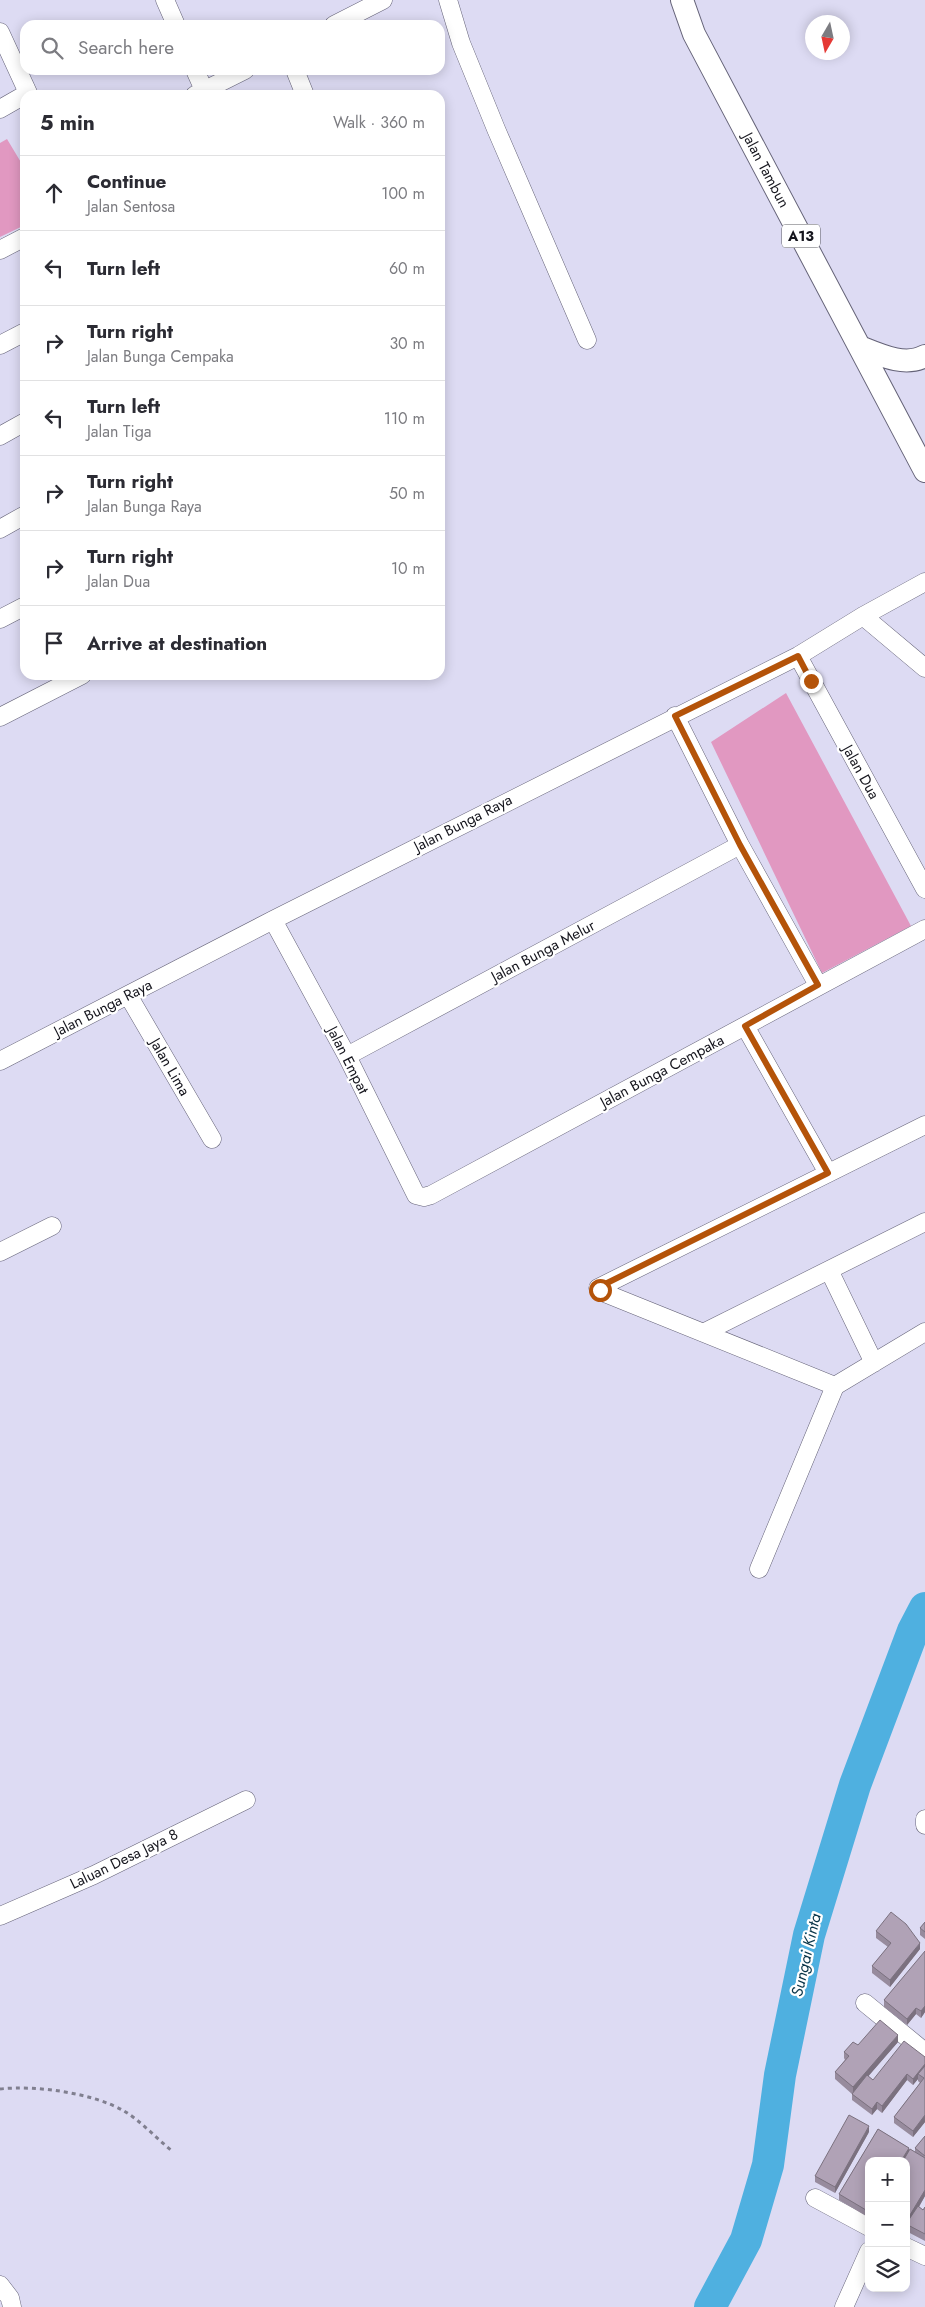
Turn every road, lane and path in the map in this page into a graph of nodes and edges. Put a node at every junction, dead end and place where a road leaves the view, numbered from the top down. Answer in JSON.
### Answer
{"nodes":[{"id":1,"x":165,"y":0,"type":"edge"},
{"id":2,"x":383,"y":0,"type":"edge"},
{"id":3,"x":448,"y":0,"type":"edge"},
{"id":4,"x":682,"y":0,"type":"edge"},
{"id":5,"x":174,"y":20,"type":"edge"},
{"id":6,"x":344,"y":20,"type":"edge"},
{"id":7,"x":0,"y":32,"type":"edge"},
{"id":8,"x":20,"y":75,"type":"edge"},
{"id":9,"x":20,"y":75,"type":"edge"},
{"id":10,"x":197,"y":75,"type":"edge"},
{"id":11,"x":235,"y":75,"type":"edge"},
{"id":12,"x":296,"y":75,"type":"edge"},
{"id":13,"x":27,"y":90,"type":"edge"},
{"id":14,"x":199,"y":90,"type":"edge"},
{"id":15,"x":206,"y":90,"type":"edge"},
{"id":16,"x":303,"y":90,"type":"edge"},
{"id":17,"x":20,"y":99,"type":"edge"},
{"id":18,"x":0,"y":109,"type":"edge"},
{"id":19,"x":20,"y":240,"type":"edge"},
{"id":20,"x":0,"y":250,"type":"edge"},
{"id":21,"x":20,"y":335,"type":"edge"},
{"id":22,"x":587,"y":340,"type":"dead end"},
{"id":23,"x":0,"y":345,"type":"edge"},
{"id":24,"x":860,"y":348,"type":"junction"},
{"id":25,"x":925,"y":356,"type":"edge"},
{"id":26,"x":20,"y":425,"type":"edge"},
{"id":27,"x":0,"y":436,"type":"edge"},
{"id":28,"x":925,"y":471,"type":"edge"},
{"id":29,"x":20,"y":518,"type":"edge"},
{"id":30,"x":0,"y":529,"type":"edge"},
{"id":31,"x":925,"y":582,"type":"edge"},
{"id":32,"x":20,"y":609,"type":"edge"},
{"id":33,"x":863,"y":616,"type":"junction"},
{"id":34,"x":0,"y":619,"type":"edge"},
{"id":35,"x":798,"y":656,"type":"junction"},
{"id":36,"x":925,"y":668,"type":"edge"},
{"id":37,"x":72,"y":680,"type":"edge"},
{"id":38,"x":675,"y":716,"type":"junction"},
{"id":39,"x":0,"y":717,"type":"edge"},
{"id":40,"x":740,"y":845,"type":"junction"},
{"id":41,"x":925,"y":889,"type":"edge"},
{"id":42,"x":272,"y":920,"type":"junction"},
{"id":43,"x":925,"y":929,"type":"edge"},
{"id":44,"x":818,"y":985,"type":"junction"},
{"id":45,"x":128,"y":995,"type":"junction"},
{"id":46,"x":745,"y":1026,"type":"junction"},
{"id":47,"x":347,"y":1056,"type":"junction"},
{"id":48,"x":0,"y":1061,"type":"edge"},
{"id":49,"x":925,"y":1125,"type":"edge"},
{"id":50,"x":212,"y":1139,"type":"dead end"},
{"id":51,"x":828,"y":1173,"type":"junction"},
{"id":52,"x":424,"y":1197,"type":"joint"},
{"id":53,"x":925,"y":1222,"type":"edge"},
{"id":54,"x":52,"y":1226,"type":"dead end"},
{"id":55,"x":0,"y":1252,"type":"edge"},
{"id":56,"x":829,"y":1270,"type":"junction"},
{"id":57,"x":705,"y":1332,"type":"junction"},
{"id":58,"x":925,"y":1332,"type":"edge"},
{"id":59,"x":874,"y":1362,"type":"junction"},
{"id":60,"x":835,"y":1386,"type":"junction"},
{"id":61,"x":758,"y":1569,"type":"dead end"},
{"id":62,"x":246,"y":1800,"type":"dead end"},
{"id":63,"x":925,"y":1819,"type":"edge"},
{"id":64,"x":925,"y":1825,"type":"edge"},
{"id":65,"x":0,"y":1916,"type":"edge"},
{"id":66,"x":865,"y":2003,"type":"dead end"},
{"id":67,"x":925,"y":2052,"type":"edge"},
{"id":68,"x":0,"y":2089,"type":"edge"},
{"id":69,"x":172,"y":2151,"type":"dead end"},
{"id":70,"x":815,"y":2198,"type":"dead end"},
{"id":71,"x":865,"y":2225,"type":"edge"},
{"id":72,"x":910,"y":2249,"type":"edge"},
{"id":73,"x":925,"y":2256,"type":"edge"},
{"id":74,"x":865,"y":2261,"type":"edge"},
{"id":75,"x":0,"y":2285,"type":"edge"},
{"id":76,"x":847,"y":2306,"type":"edge"},
{"id":77,"x":12,"y":2307,"type":"edge"}],
"edges":[{"from":1,"to":5,"type":"street"},
{"from":2,"to":6,"type":"street"},
{"from":3,"to":22,"type":"street"},
{"from":4,"to":24,"type":"main road","name":"Jalan Tambun","number":"A13"},
{"from":7,"to":8,"type":"street"},
{"from":9,"to":13,"type":"street"},
{"from":10,"to":14,"type":"street"},
{"from":11,"to":15,"type":"street"},
{"from":12,"to":16,"type":"street"},
{"from":17,"to":18,"type":"street"},
{"from":19,"to":20,"type":"street"},
{"from":21,"to":23,"type":"street"},
{"from":24,"to":25,"type":"main road"},
{"from":24,"to":28,"type":"main road","name":"Jalan Tambun","number":"A13"},
{"from":26,"to":27,"type":"street"},
{"from":29,"to":30,"type":"street"},
{"from":31,"to":33,"type":"street","name":"Jalan Bunga Raya"},
{"from":32,"to":34,"type":"street"},
{"from":33,"to":35,"type":"street","name":"Jalan Bunga Raya"},
{"from":33,"to":36,"type":"street"},
{"from":35,"to":38,"type":"street","name":"Jalan Bunga Raya"},
{"from":35,"to":41,"type":"street","name":"Jalan Dua"},
{"from":37,"to":39,"type":"street"},
{"from":38,"to":40,"type":"street"},
{"from":38,"to":42,"type":"street","name":"Jalan Bunga Raya"},
{"from":40,"to":44,"type":"street"},
{"from":40,"to":47,"type":"street","name":"Jalan Bunga Melur"},
{"from":42,"to":45,"type":"street","name":"Jalan Bunga Raya"},
{"from":42,"to":47,"type":"street","name":"Jalan Empat"},
{"from":43,"to":44,"type":"street","name":"Jalan Bunga Cempaka"},
{"from":44,"to":46,"type":"street","name":"Jalan Bunga Cempaka"},
{"from":45,"to":48,"type":"street","name":"Jalan Bunga Raya"},
{"from":45,"to":50,"type":"street","name":"Jalan Lima"},
{"from":46,"to":51,"type":"street"},
{"from":46,"to":52,"type":"street","name":"Jalan Bunga Cempaka"},
{"from":47,"to":52,"type":"street","name":"Jalan Empat"},
{"from":49,"to":51,"type":"street"},
{"from":51,"to":57,"type":"street"},
{"from":53,"to":56,"type":"street"},
{"from":54,"to":55,"type":"street"},
{"from":56,"to":57,"type":"street"},
{"from":56,"to":59,"type":"street"},
{"from":57,"to":60,"type":"street"},
{"from":58,"to":59,"type":"street"},
{"from":59,"to":60,"type":"street"},
{"from":60,"to":61,"type":"street"},
{"from":62,"to":65,"type":"street","name":"Laluan Desa Jaya 8"},
{"from":63,"to":64,"type":"street"},
{"from":66,"to":67,"type":"street"},
{"from":68,"to":69,"type":"path"},
{"from":70,"to":71,"type":"street"},
{"from":72,"to":73,"type":"street"},
{"from":74,"to":76,"type":"street"},
{"from":75,"to":77,"type":"street"}]}
